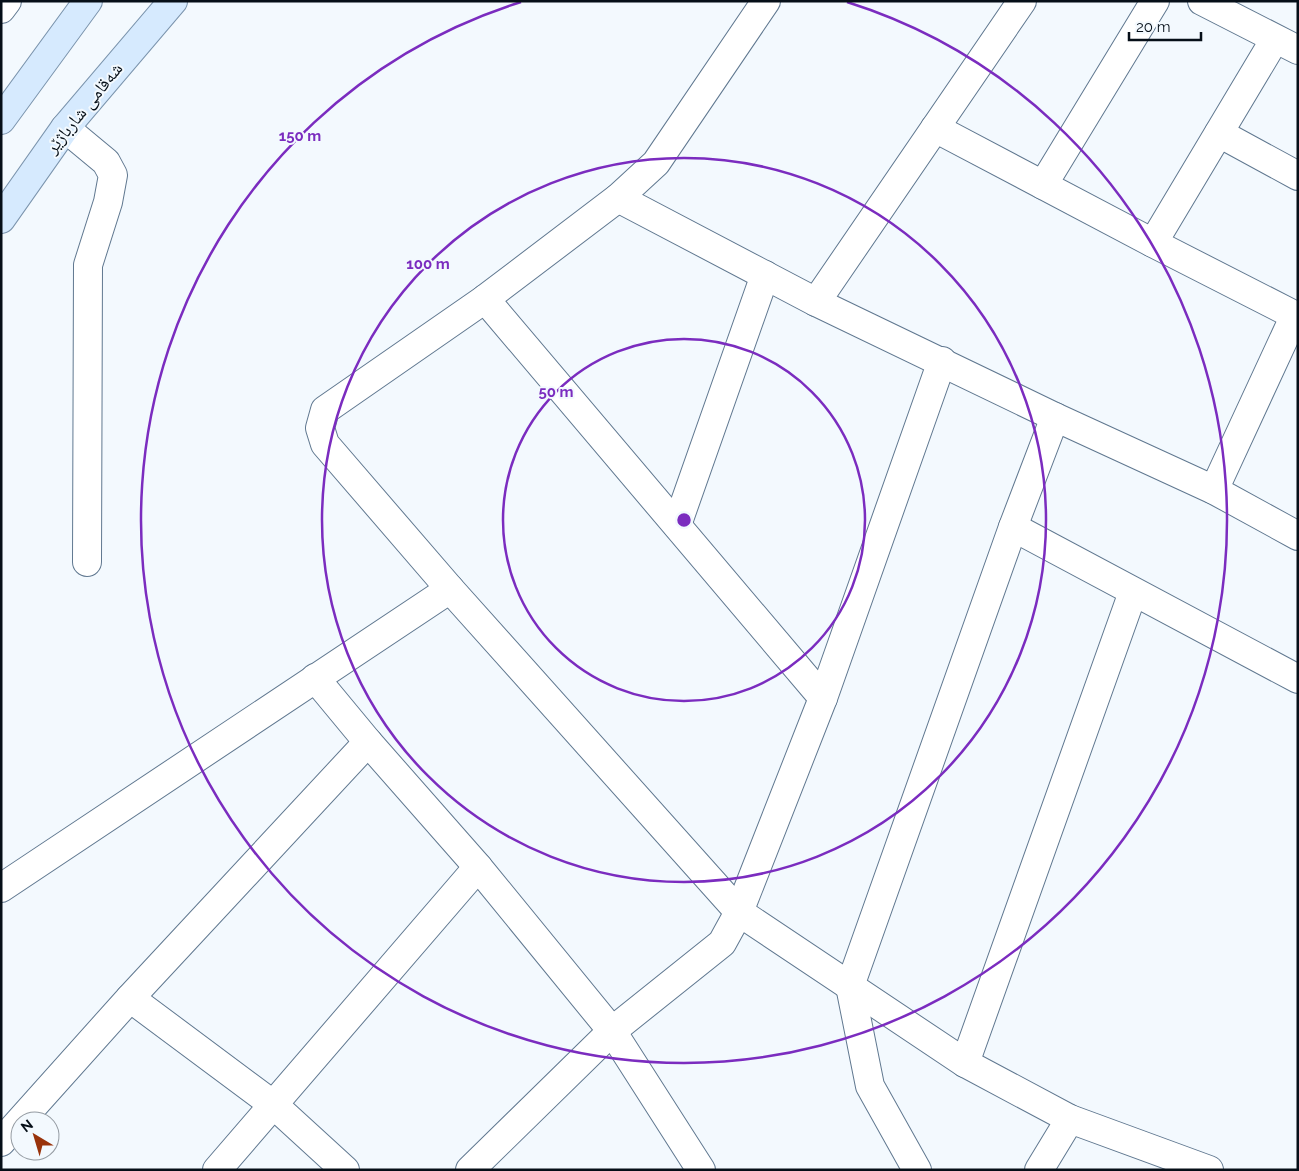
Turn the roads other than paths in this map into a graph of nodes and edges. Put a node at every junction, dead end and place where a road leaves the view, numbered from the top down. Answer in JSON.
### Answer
{"nodes":[{"id":1,"x":7,"y":1,"type":"edge"},
{"id":2,"x":88,"y":1,"type":"edge"},
{"id":3,"x":173,"y":1,"type":"edge"},
{"id":4,"x":766,"y":1,"type":"edge"},
{"id":5,"x":1022,"y":1,"type":"edge"},
{"id":6,"x":1155,"y":1,"type":"edge"},
{"id":7,"x":1202,"y":1,"type":"edge"},
{"id":8,"x":1,"y":9,"type":"edge"},
{"id":9,"x":1286,"y":45,"type":"edge"},
{"id":10,"x":1,"y":120,"type":"edge"},
{"id":11,"x":64,"y":128,"type":"junction"},
{"id":12,"x":935,"y":128,"type":"junction"},
{"id":13,"x":1219,"y":133,"type":"junction"},
{"id":14,"x":1298,"y":176,"type":"edge"},
{"id":15,"x":1043,"y":185,"type":"junction"},
{"id":16,"x":618,"y":198,"type":"junction"},
{"id":17,"x":1,"y":219,"type":"edge"},
{"id":18,"x":1153,"y":243,"type":"junction"},
{"id":19,"x":765,"y":275,"type":"junction"},
{"id":20,"x":485,"y":299,"type":"junction"},
{"id":21,"x":816,"y":302,"type":"junction"},
{"id":22,"x":1297,"y":316,"type":"edge"},
{"id":23,"x":942,"y":361,"type":"junction"},
{"id":24,"x":1055,"y":417,"type":"junction"},
{"id":25,"x":1214,"y":490,"type":"junction"},
{"id":26,"x":677,"y":525,"type":"junction"},
{"id":27,"x":1013,"y":527,"type":"junction"},
{"id":28,"x":1298,"y":536,"type":"edge"},
{"id":29,"x":87,"y":562,"type":"dead end"},
{"id":30,"x":450,"y":589,"type":"junction"},
{"id":31,"x":1133,"y":592,"type":"junction"},
{"id":32,"x":315,"y":678,"type":"junction"},
{"id":33,"x":1298,"y":679,"type":"edge"},
{"id":34,"x":823,"y":698,"type":"junction"},
{"id":35,"x":368,"y":742,"type":"junction"},
{"id":36,"x":478,"y":867,"type":"junction"},
{"id":37,"x":1,"y":888,"type":"edge"},
{"id":38,"x":739,"y":912,"type":"junction"},
{"id":39,"x":850,"y":986,"type":"junction"},
{"id":40,"x":130,"y":998,"type":"junction"},
{"id":41,"x":612,"y":1031,"type":"junction"},
{"id":42,"x":965,"y":1063,"type":"junction"},
{"id":43,"x":274,"y":1106,"type":"junction"},
{"id":44,"x":1070,"y":1119,"type":"junction"},
{"id":45,"x":1,"y":1142,"type":"edge"},
{"id":46,"x":218,"y":1170,"type":"edge"},
{"id":47,"x":345,"y":1170,"type":"edge"},
{"id":48,"x":470,"y":1170,"type":"edge"},
{"id":49,"x":701,"y":1170,"type":"edge"},
{"id":50,"x":917,"y":1170,"type":"edge"},
{"id":51,"x":1039,"y":1170,"type":"edge"},
{"id":52,"x":1209,"y":1170,"type":"edge"}],
"edges":[{"from":1,"to":8,"type":"street"},
{"from":2,"to":10,"type":"main road"},
{"from":3,"to":11,"type":"main road","name":"شەقامی شارباژێر"},
{"from":4,"to":16,"type":"street"},
{"from":5,"to":12,"type":"street"},
{"from":6,"to":15,"type":"street"},
{"from":7,"to":9,"type":"street"},
{"from":9,"to":13,"type":"street"},
{"from":11,"to":17,"type":"main road","name":"شەقامی شارباژێر"},
{"from":11,"to":29,"type":"street"},
{"from":12,"to":15,"type":"street"},
{"from":12,"to":21,"type":"street"},
{"from":13,"to":14,"type":"street"},
{"from":13,"to":18,"type":"street"},
{"from":15,"to":18,"type":"street"},
{"from":16,"to":19,"type":"street"},
{"from":16,"to":20,"type":"street"},
{"from":18,"to":22,"type":"street"},
{"from":19,"to":21,"type":"street"},
{"from":19,"to":26,"type":"street"},
{"from":20,"to":26,"type":"street"},
{"from":20,"to":30,"type":"street"},
{"from":21,"to":23,"type":"street"},
{"from":22,"to":25,"type":"street"},
{"from":23,"to":24,"type":"street"},
{"from":23,"to":34,"type":"street"},
{"from":24,"to":25,"type":"street"},
{"from":24,"to":27,"type":"street"},
{"from":25,"to":28,"type":"street"},
{"from":26,"to":34,"type":"street"},
{"from":27,"to":31,"type":"street"},
{"from":27,"to":39,"type":"street"},
{"from":30,"to":32,"type":"street"},
{"from":30,"to":38,"type":"street"},
{"from":31,"to":33,"type":"street"},
{"from":31,"to":42,"type":"street"},
{"from":32,"to":35,"type":"street"},
{"from":32,"to":37,"type":"street"},
{"from":34,"to":38,"type":"street"},
{"from":35,"to":36,"type":"street"},
{"from":35,"to":40,"type":"street"},
{"from":36,"to":41,"type":"street"},
{"from":36,"to":43,"type":"street"},
{"from":38,"to":39,"type":"street"},
{"from":38,"to":41,"type":"street"},
{"from":39,"to":42,"type":"street"},
{"from":39,"to":50,"type":"street"},
{"from":40,"to":43,"type":"street"},
{"from":40,"to":45,"type":"street"},
{"from":41,"to":48,"type":"street"},
{"from":41,"to":49,"type":"street"},
{"from":42,"to":44,"type":"street"},
{"from":43,"to":46,"type":"street"},
{"from":43,"to":47,"type":"street"},
{"from":44,"to":51,"type":"street"},
{"from":44,"to":52,"type":"street"}]}
